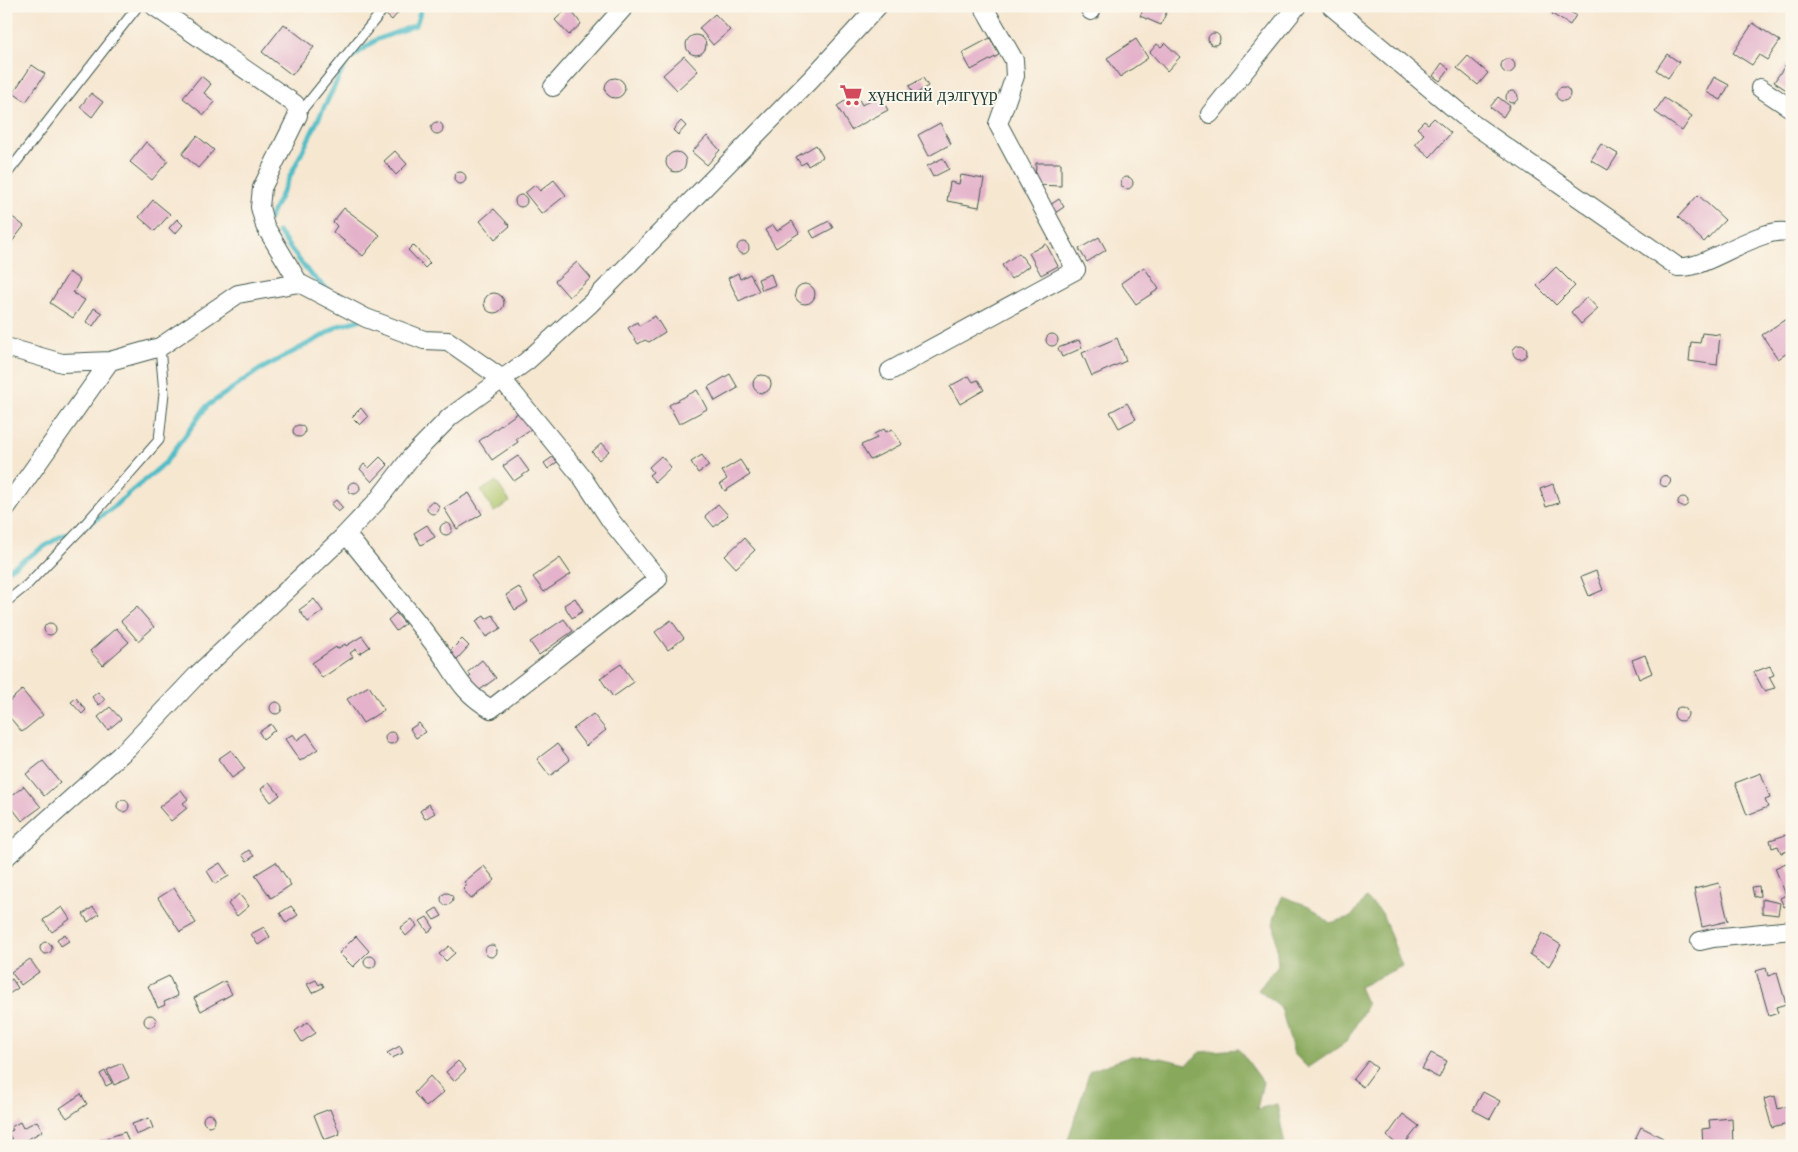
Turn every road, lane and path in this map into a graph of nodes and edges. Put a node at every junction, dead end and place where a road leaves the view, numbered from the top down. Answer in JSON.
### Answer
{"nodes":[{"id":1,"x":138,"y":6,"type":"edge"},
{"id":2,"x":154,"y":6,"type":"edge"},
{"id":3,"x":386,"y":6,"type":"edge"},
{"id":4,"x":625,"y":6,"type":"edge"},
{"id":5,"x":878,"y":6,"type":"edge"},
{"id":6,"x":983,"y":6,"type":"edge"},
{"id":7,"x":1297,"y":6,"type":"edge"},
{"id":8,"x":1332,"y":6,"type":"edge"},
{"id":9,"x":553,"y":87,"type":"dead end"},
{"id":10,"x":1760,"y":88,"type":"dead end"},
{"id":11,"x":1792,"y":109,"type":"edge"},
{"id":12,"x":1210,"y":114,"type":"dead end"},
{"id":13,"x":298,"y":115,"type":"junction"},
{"id":14,"x":6,"y":175,"type":"edge"},
{"id":15,"x":1792,"y":234,"type":"edge"},
{"id":16,"x":300,"y":283,"type":"junction"},
{"id":17,"x":6,"y":347,"type":"edge"},
{"id":18,"x":160,"y":347,"type":"junction"},
{"id":19,"x":110,"y":361,"type":"junction"},
{"id":20,"x":890,"y":371,"type":"dead end"},
{"id":21,"x":501,"y":378,"type":"junction"},
{"id":22,"x":6,"y":508,"type":"edge"},
{"id":23,"x":346,"y":534,"type":"junction"},
{"id":24,"x":6,"y":602,"type":"edge"},
{"id":25,"x":6,"y":857,"type":"edge"},
{"id":26,"x":1792,"y":930,"type":"edge"},
{"id":27,"x":1700,"y":941,"type":"dead end"}],
"edges":[{"from":1,"to":14,"type":"lane"},
{"from":2,"to":13,"type":"street"},
{"from":3,"to":13,"type":"lane"},
{"from":4,"to":9,"type":"street"},
{"from":5,"to":21,"type":"street"},
{"from":6,"to":20,"type":"street"},
{"from":7,"to":12,"type":"street"},
{"from":8,"to":15,"type":"street"},
{"from":10,"to":11,"type":"street"},
{"from":13,"to":16,"type":"street"},
{"from":16,"to":18,"type":"street"},
{"from":16,"to":21,"type":"street"},
{"from":17,"to":19,"type":"street"},
{"from":18,"to":19,"type":"street"},
{"from":18,"to":24,"type":"lane"},
{"from":19,"to":22,"type":"street"},
{"from":21,"to":23,"type":"street"},
{"from":21,"to":23,"type":"street"},
{"from":23,"to":25,"type":"street"},
{"from":26,"to":27,"type":"street"}]}
